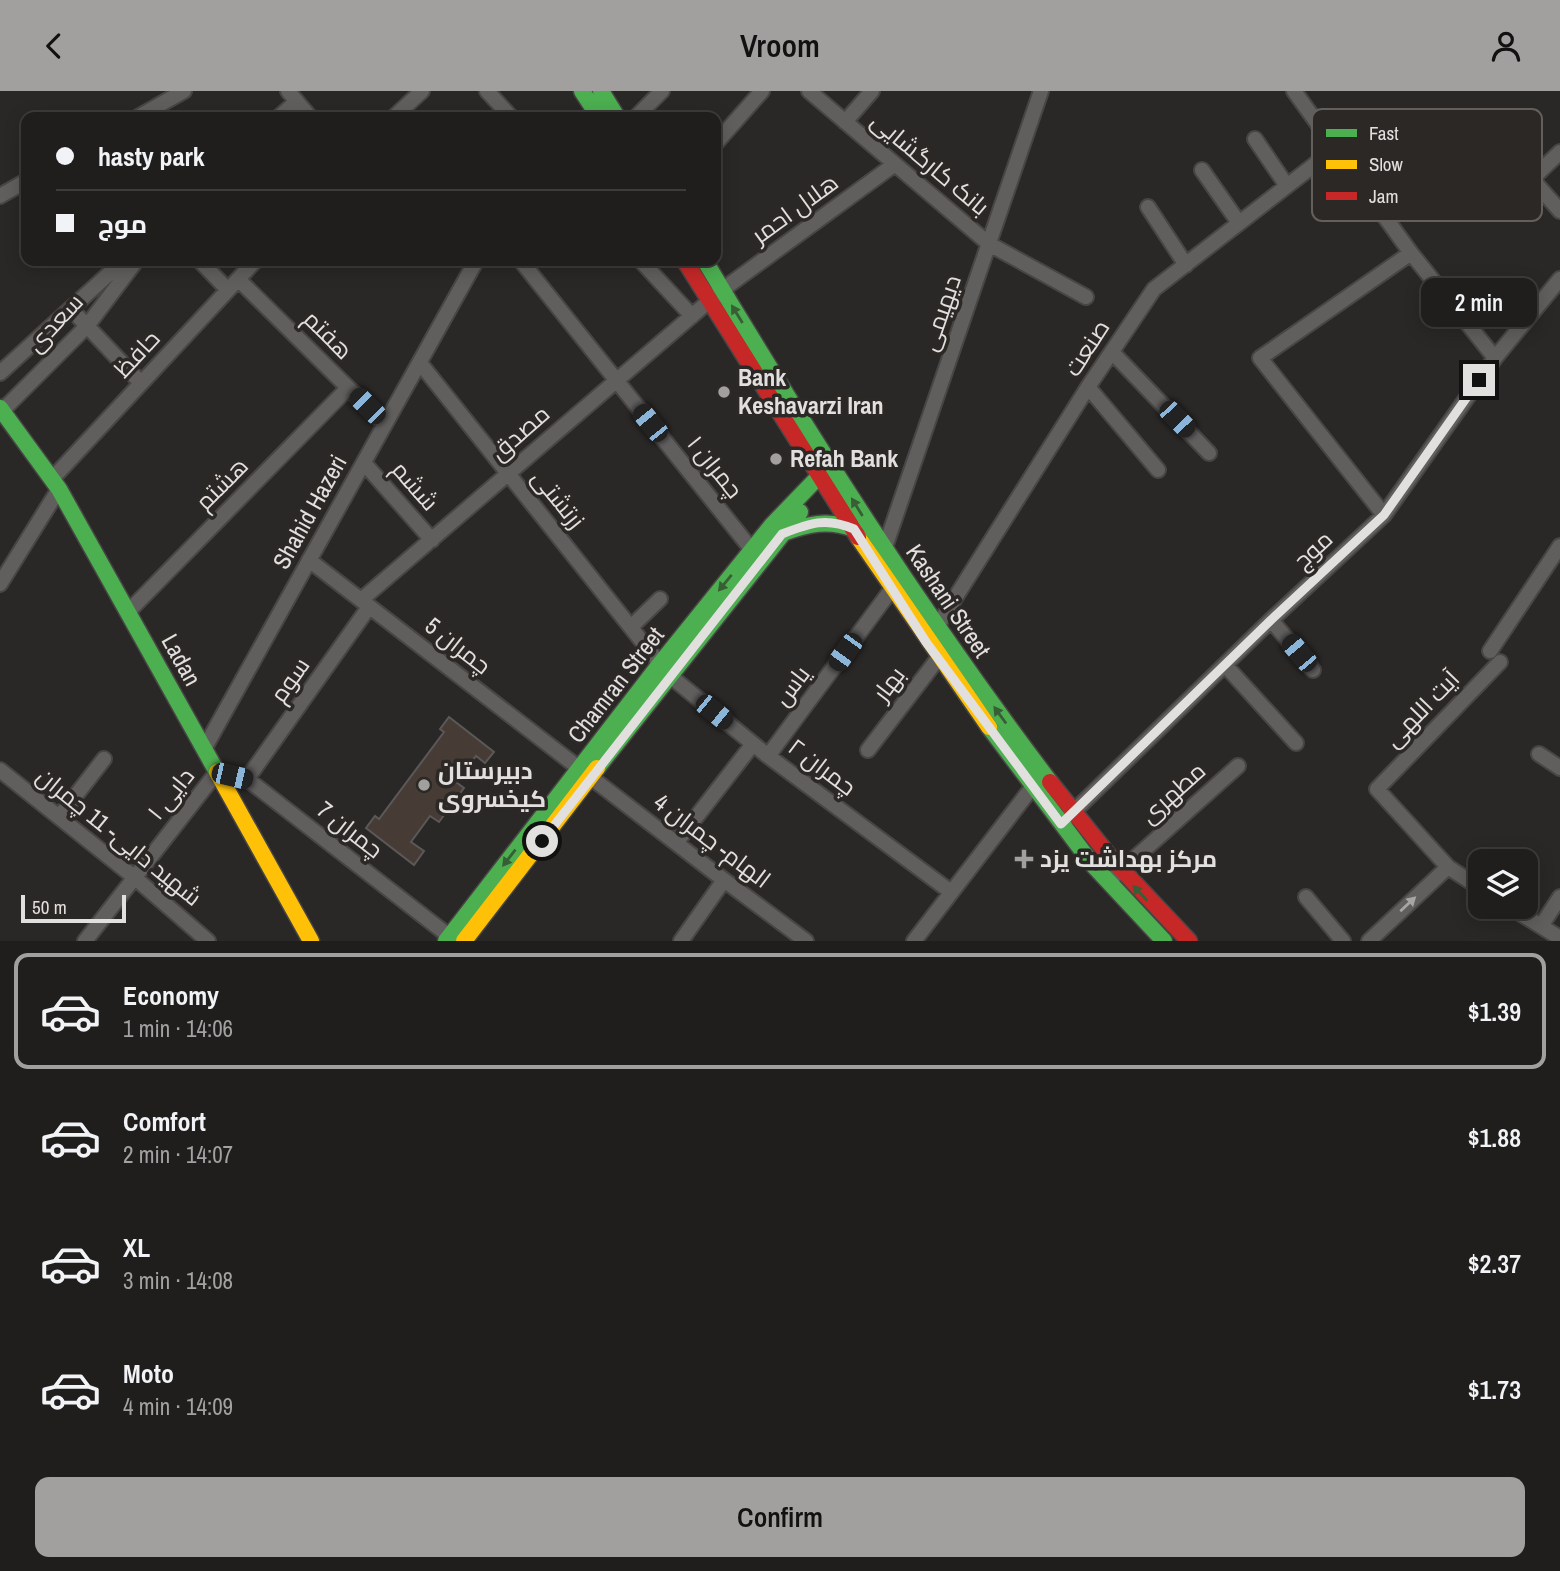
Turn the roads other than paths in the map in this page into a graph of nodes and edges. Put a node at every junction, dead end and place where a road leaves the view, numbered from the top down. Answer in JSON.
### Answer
{"nodes":[{"id":1,"x":184,"y":91,"type":"edge"},
{"id":2,"x":422,"y":91,"type":"edge"},
{"id":3,"x":487,"y":91,"type":"edge"},
{"id":4,"x":582,"y":91,"type":"edge"},
{"id":5,"x":601,"y":91,"type":"edge"},
{"id":6,"x":662,"y":91,"type":"edge"},
{"id":7,"x":762,"y":91,"type":"edge"},
{"id":8,"x":809,"y":91,"type":"edge"},
{"id":9,"x":872,"y":91,"type":"edge"},
{"id":10,"x":1041,"y":91,"type":"edge"},
{"id":11,"x":1294,"y":91,"type":"edge"},
{"id":12,"x":292,"y":97,"type":"edge"},
{"id":13,"x":147,"y":112,"type":"edge"},
{"id":14,"x":282,"y":112,"type":"edge"},
{"id":15,"x":306,"y":112,"type":"edge"},
{"id":16,"x":399,"y":112,"type":"edge"},
{"id":17,"x":506,"y":112,"type":"edge"},
{"id":18,"x":595,"y":112,"type":"edge"},
{"id":19,"x":614,"y":112,"type":"edge"},
{"id":20,"x":641,"y":112,"type":"edge"},
{"id":21,"x":1312,"y":115,"type":"edge"},
{"id":22,"x":845,"y":122,"type":"junction"},
{"id":23,"x":721,"y":137,"type":"edge"},
{"id":24,"x":1255,"y":139,"type":"dead end"},
{"id":25,"x":1560,"y":152,"type":"edge"},
{"id":26,"x":895,"y":164,"type":"junction"},
{"id":27,"x":1312,"y":167,"type":"edge"},
{"id":28,"x":1542,"y":169,"type":"edge"},
{"id":29,"x":1202,"y":170,"type":"dead end"},
{"id":30,"x":21,"y":184,"type":"edge"},
{"id":31,"x":1287,"y":186,"type":"junction"},
{"id":32,"x":1542,"y":190,"type":"edge"},
{"id":33,"x":0,"y":195,"type":"edge"},
{"id":34,"x":1148,"y":207,"type":"dead end"},
{"id":35,"x":1560,"y":211,"type":"edge"},
{"id":36,"x":1387,"y":221,"type":"edge"},
{"id":37,"x":1239,"y":223,"type":"junction"},
{"id":38,"x":989,"y":244,"type":"junction"},
{"id":39,"x":1410,"y":253,"type":"junction"},
{"id":40,"x":1186,"y":264,"type":"junction"},
{"id":41,"x":118,"y":266,"type":"edge"},
{"id":42,"x":132,"y":266,"type":"edge"},
{"id":43,"x":208,"y":266,"type":"edge"},
{"id":44,"x":250,"y":266,"type":"edge"},
{"id":45,"x":473,"y":266,"type":"edge"},
{"id":46,"x":525,"y":266,"type":"edge"},
{"id":47,"x":646,"y":266,"type":"edge"},
{"id":48,"x":689,"y":266,"type":"edge"},
{"id":49,"x":707,"y":266,"type":"edge"},
{"id":50,"x":1560,"y":279,"type":"edge"},
{"id":51,"x":233,"y":284,"type":"junction"},
{"id":52,"x":716,"y":296,"type":"junction"},
{"id":53,"x":1087,"y":297,"type":"dead end"},
{"id":54,"x":71,"y":309,"type":"junction"},
{"id":55,"x":692,"y":316,"type":"junction"},
{"id":56,"x":87,"y":326,"type":"junction"},
{"id":57,"x":1112,"y":352,"type":"junction"},
{"id":58,"x":1495,"y":358,"type":"junction"},
{"id":59,"x":420,"y":363,"type":"junction"},
{"id":60,"x":0,"y":373,"type":"edge"},
{"id":61,"x":617,"y":381,"type":"junction"},
{"id":62,"x":141,"y":383,"type":"junction"},
{"id":63,"x":1088,"y":387,"type":"junction"},
{"id":64,"x":348,"y":388,"type":"junction"},
{"id":65,"x":1,"y":410,"type":"edge"},
{"id":66,"x":385,"y":425,"type":"junction"},
{"id":67,"x":803,"y":453,"type":"junction"},
{"id":68,"x":1209,"y":453,"type":"dead end"},
{"id":69,"x":364,"y":463,"type":"junction"},
{"id":70,"x":834,"y":470,"type":"junction"},
{"id":71,"x":1158,"y":470,"type":"dead end"},
{"id":72,"x":508,"y":474,"type":"junction"},
{"id":73,"x":822,"y":482,"type":"junction"},
{"id":74,"x":56,"y":484,"type":"junction"},
{"id":75,"x":798,"y":496,"type":"junction"},
{"id":76,"x":1384,"y":515,"type":"junction"},
{"id":77,"x":854,"y":529,"type":"junction"},
{"id":78,"x":782,"y":534,"type":"junction"},
{"id":79,"x":432,"y":540,"type":"junction"},
{"id":80,"x":1560,"y":545,"type":"edge"},
{"id":81,"x":752,"y":550,"type":"junction"},
{"id":82,"x":885,"y":550,"type":"junction"},
{"id":83,"x":309,"y":560,"type":"junction"},
{"id":84,"x":875,"y":564,"type":"junction"},
{"id":85,"x":902,"y":576,"type":"junction"},
{"id":86,"x":0,"y":584,"type":"edge"},
{"id":87,"x":891,"y":590,"type":"junction"},
{"id":88,"x":660,"y":599,"type":"dead end"},
{"id":89,"x":365,"y":603,"type":"junction"},
{"id":90,"x":128,"y":612,"type":"junction"},
{"id":91,"x":1271,"y":620,"type":"junction"},
{"id":92,"x":631,"y":627,"type":"junction"},
{"id":93,"x":936,"y":628,"type":"junction"},
{"id":94,"x":926,"y":642,"type":"junction"},
{"id":95,"x":950,"y":646,"type":"junction"},
{"id":96,"x":937,"y":657,"type":"junction"},
{"id":97,"x":1225,"y":665,"type":"junction"},
{"id":98,"x":665,"y":670,"type":"junction"},
{"id":99,"x":1313,"y":670,"type":"dead end"},
{"id":100,"x":1296,"y":743,"type":"dead end"},
{"id":101,"x":754,"y":744,"type":"junction"},
{"id":102,"x":204,"y":749,"type":"junction"},
{"id":103,"x":868,"y":751,"type":"dead end"},
{"id":104,"x":1539,"y":754,"type":"dead end"},
{"id":105,"x":768,"y":756,"type":"junction"},
{"id":106,"x":104,"y":759,"type":"dead end"},
{"id":107,"x":1238,"y":766,"type":"dead end"},
{"id":108,"x":1560,"y":768,"type":"edge"},
{"id":109,"x":0,"y":770,"type":"edge"},
{"id":110,"x":217,"y":772,"type":"junction"},
{"id":111,"x":585,"y":773,"type":"junction"},
{"id":112,"x":1042,"y":773,"type":"junction"},
{"id":113,"x":247,"y":779,"type":"junction"},
{"id":114,"x":1032,"y":787,"type":"junction"},
{"id":115,"x":1074,"y":813,"type":"junction"},
{"id":116,"x":59,"y":817,"type":"junction"},
{"id":117,"x":1061,"y":824,"type":"junction"},
{"id":118,"x":676,"y":843,"type":"junction"},
{"id":119,"x":1448,"y":867,"type":"junction"},
{"id":120,"x":1120,"y":871,"type":"junction"},
{"id":121,"x":134,"y":877,"type":"junction"},
{"id":122,"x":724,"y":880,"type":"junction"},
{"id":123,"x":1468,"y":880,"type":"edge"},
{"id":124,"x":1107,"y":882,"type":"junction"},
{"id":125,"x":950,"y":892,"type":"junction"},
{"id":126,"x":1306,"y":897,"type":"dead end"},
{"id":127,"x":1560,"y":897,"type":"edge"},
{"id":128,"x":1530,"y":919,"type":"edge"},
{"id":129,"x":1541,"y":926,"type":"junction"},
{"id":130,"x":1560,"y":937,"type":"edge"},
{"id":131,"x":453,"y":939,"type":"edge"},
{"id":132,"x":85,"y":941,"type":"edge"},
{"id":133,"x":208,"y":941,"type":"edge"},
{"id":134,"x":311,"y":941,"type":"edge"},
{"id":135,"x":681,"y":941,"type":"edge"},
{"id":136,"x":806,"y":941,"type":"edge"},
{"id":137,"x":914,"y":941,"type":"edge"},
{"id":138,"x":1164,"y":941,"type":"edge"},
{"id":139,"x":1189,"y":941,"type":"edge"},
{"id":140,"x":1343,"y":941,"type":"edge"},
{"id":141,"x":1369,"y":941,"type":"edge"}],
"edges":[{"from":1,"to":13,"type":"street"},
{"from":2,"to":16,"type":"street"},
{"from":3,"to":17,"type":"street"},
{"from":4,"to":18,"type":"main road"},
{"from":5,"to":19,"type":"main road"},
{"from":6,"to":20,"type":"street"},
{"from":7,"to":23,"type":"street"},
{"from":8,"to":22,"type":"street","name":"بانک کارگشایی"},
{"from":9,"to":22,"type":"street"},
{"from":10,"to":38,"type":"street","name":"دیهیمی"},
{"from":11,"to":21,"type":"street"},
{"from":12,"to":14,"type":"street"},
{"from":12,"to":15,"type":"street"},
{"from":22,"to":26,"type":"street","name":"بانک کارگشایی"},
{"from":24,"to":31,"type":"street"},
{"from":25,"to":28,"type":"street"},
{"from":26,"to":38,"type":"street","name":"بانک کارگشایی"},
{"from":26,"to":52,"type":"street","name":"هلال احمر"},
{"from":27,"to":31,"type":"street","name":"صنعت"},
{"from":29,"to":37,"type":"street"},
{"from":30,"to":33,"type":"street"},
{"from":31,"to":37,"type":"street","name":"صنعت"},
{"from":32,"to":35,"type":"street"},
{"from":34,"to":40,"type":"street"},
{"from":36,"to":39,"type":"street"},
{"from":37,"to":40,"type":"street","name":"صنعت"},
{"from":38,"to":53,"type":"street","name":"بانک کارگشایی"},
{"from":38,"to":82,"type":"street","name":"دیهیمی"},
{"from":39,"to":58,"type":"street"},
{"from":39,"to":76,"type":"street"},
{"from":40,"to":57,"type":"street","name":"صنعت"},
{"from":41,"to":54,"type":"street","name":"سعدی"},
{"from":42,"to":56,"type":"street","name":"سعدی"},
{"from":43,"to":51,"type":"street","name":"هفتم"},
{"from":44,"to":51,"type":"street","name":"حافظ"},
{"from":45,"to":59,"type":"street","name":"Shahid Hazeri"},
{"from":46,"to":61,"type":"street"},
{"from":47,"to":55,"type":"street"},
{"from":48,"to":52,"type":"main road","name":"Kashani Street"},
{"from":49,"to":52,"type":"main road","name":"Kashani Street"},
{"from":50,"to":58,"type":"street","name":"موج"},
{"from":51,"to":62,"type":"street","name":"حافظ"},
{"from":51,"to":64,"type":"street","name":"هفتم"},
{"from":52,"to":55,"type":"street","name":"مصدق"},
{"from":52,"to":67,"type":"main road","name":"Kashani Street"},
{"from":70,"to":52,"type":"main road","name":"Kashani Street","one_way":true},
{"from":54,"to":56,"type":"street"},
{"from":54,"to":60,"type":"street","name":"سعدی"},
{"from":55,"to":61,"type":"street","name":"مصدق"},
{"from":56,"to":62,"type":"street"},
{"from":56,"to":65,"type":"street","name":"سعدی"},
{"from":57,"to":63,"type":"street","name":"صنعت"},
{"from":57,"to":68,"type":"street"},
{"from":58,"to":76,"type":"street","name":"موج"},
{"from":59,"to":66,"type":"street","name":"Shahid Hazeri"},
{"from":59,"to":72,"type":"street","name":"زرتشتی"},
{"from":61,"to":72,"type":"street","name":"مصدق"},
{"from":61,"to":81,"type":"street","name":"چمران ۱"},
{"from":62,"to":74,"type":"street","name":"حافظ"},
{"from":63,"to":71,"type":"street"},
{"from":63,"to":93,"type":"street","name":"صنعت"},
{"from":64,"to":66,"type":"street","name":"هفتم"},
{"from":64,"to":90,"type":"street","name":"هشتم"},
{"from":65,"to":74,"type":"main road","name":"Ladan"},
{"from":66,"to":69,"type":"street","name":"Shahid Hazeri"},
{"from":67,"to":73,"type":"main road","name":"Kashani Street"},
{"from":67,"to":75,"type":"main road"},
{"from":69,"to":79,"type":"street","name":"ششم"},
{"from":69,"to":83,"type":"street","name":"Shahid Hazeri"},
{"from":70,"to":73,"type":"main road","name":"Chamran Street"},
{"from":82,"to":70,"type":"main road","name":"Kashani Street","one_way":true},
{"from":72,"to":79,"type":"street","name":"مصدق"},
{"from":72,"to":92,"type":"street","name":"زرتشتی"},
{"from":73,"to":75,"type":"main road","name":"Chamran Street"},
{"from":73,"to":77,"type":"main road","name":"Kashani Street"},
{"from":73,"to":78,"type":"main road","name":"Chamran Street"},
{"from":74,"to":86,"type":"street","name":"حافظ"},
{"from":74,"to":90,"type":"main road","name":"Ladan"},
{"from":75,"to":81,"type":"main road","name":"Chamran Street"},
{"from":76,"to":91,"type":"street","name":"موج"},
{"from":77,"to":78,"type":"main road"},
{"from":77,"to":84,"type":"main road","name":"Kashani Street"},
{"from":78,"to":98,"type":"main road","name":"Chamran Street"},
{"from":79,"to":89,"type":"street","name":"مصدق"},
{"from":80,"to":119,"type":"street","name":"آیت اللهی"},
{"from":81,"to":98,"type":"main road","name":"Chamran Street","one_way":true},
{"from":82,"to":84,"type":"street","name":"دیهیمی"},
{"from":82,"to":85,"type":"main road","name":"Kashani Street"},
{"from":83,"to":89,"type":"street","name":"چمران 5"},
{"from":83,"to":102,"type":"street","name":"Shahid Hazeri"},
{"from":84,"to":87,"type":"main road","name":"Kashani Street"},
{"from":85,"to":87,"type":"street","name":"یاس"},
{"from":85,"to":93,"type":"main road","name":"Kashani Street"},
{"from":87,"to":94,"type":"main road","name":"Kashani Street"},
{"from":87,"to":105,"type":"street","name":"یاس"},
{"from":88,"to":92,"type":"street"},
{"from":89,"to":111,"type":"street","name":"چمران 5"},
{"from":89,"to":113,"type":"street","name":"سوم"},
{"from":90,"to":102,"type":"main road","name":"Ladan"},
{"from":91,"to":97,"type":"street","name":"موج"},
{"from":91,"to":99,"type":"street"},
{"from":92,"to":98,"type":"street","name":"زرتشتی"},
{"from":93,"to":94,"type":"street","name":"صنعت"},
{"from":93,"to":95,"type":"main road","name":"Kashani Street"},
{"from":94,"to":96,"type":"main road","name":"Kashani Street"},
{"from":95,"to":96,"type":"street","name":"بهار"},
{"from":112,"to":95,"type":"main road","name":"Kashani Street","one_way":true},
{"from":96,"to":103,"type":"street","name":"بهار"},
{"from":96,"to":114,"type":"main road","name":"Kashani Street"},
{"from":97,"to":100,"type":"street"},
{"from":97,"to":115,"type":"street","name":"موج"},
{"from":98,"to":101,"type":"street","name":"چمران ۲"},
{"from":98,"to":111,"type":"main road","name":"Chamran Street"},
{"from":101,"to":105,"type":"street","name":"چمران ۲"},
{"from":101,"to":118,"type":"street"},
{"from":102,"to":110,"type":"main road","name":"Ladan"},
{"from":104,"to":108,"type":"street"},
{"from":105,"to":125,"type":"street","name":"چمران ۲"},
{"from":106,"to":116,"type":"street"},
{"from":107,"to":120,"type":"street","name":"مطهری"},
{"from":109,"to":116,"type":"street","name":"شهید دایی- 11 چمران"},
{"from":110,"to":113,"type":"street","name":"چمران 7"},
{"from":110,"to":121,"type":"street","name":"دایی ۱"},
{"from":110,"to":134,"type":"main road","name":"Ladan"},
{"from":111,"to":118,"type":"street","name":"الهام- چمران 4"},
{"from":111,"to":131,"type":"main road","name":"Chamran Street"},
{"from":112,"to":114,"type":"street"},
{"from":112,"to":115,"type":"main road","name":"Kashani Street"},
{"from":113,"to":131,"type":"street","name":"چمران 7"},
{"from":114,"to":117,"type":"main road","name":"Kashani Street"},
{"from":114,"to":125,"type":"street"},
{"from":115,"to":117,"type":"street","name":"موج"},
{"from":115,"to":120,"type":"main road","name":"Kashani Street"},
{"from":116,"to":121,"type":"street","name":"شهید دایی- 11 چمران"},
{"from":117,"to":124,"type":"main road","name":"Kashani Street"},
{"from":118,"to":122,"type":"street","name":"الهام- چمران 4"},
{"from":119,"to":123,"type":"street"},
{"from":141,"to":119,"type":"street","one_way":true},
{"from":120,"to":124,"type":"street","name":"مطهری"},
{"from":139,"to":120,"type":"main road","name":"Kashani Street","one_way":true},
{"from":121,"to":132,"type":"street","name":"دایی ۱"},
{"from":121,"to":133,"type":"street","name":"شهید دایی- 11 چمران"},
{"from":122,"to":135,"type":"street"},
{"from":122,"to":136,"type":"street","name":"الهام- چمران 4"},
{"from":124,"to":138,"type":"main road","name":"Kashani Street"},
{"from":125,"to":137,"type":"street"},
{"from":126,"to":140,"type":"street"},
{"from":127,"to":129,"type":"street"},
{"from":128,"to":129,"type":"street"},
{"from":129,"to":130,"type":"street"}]}
